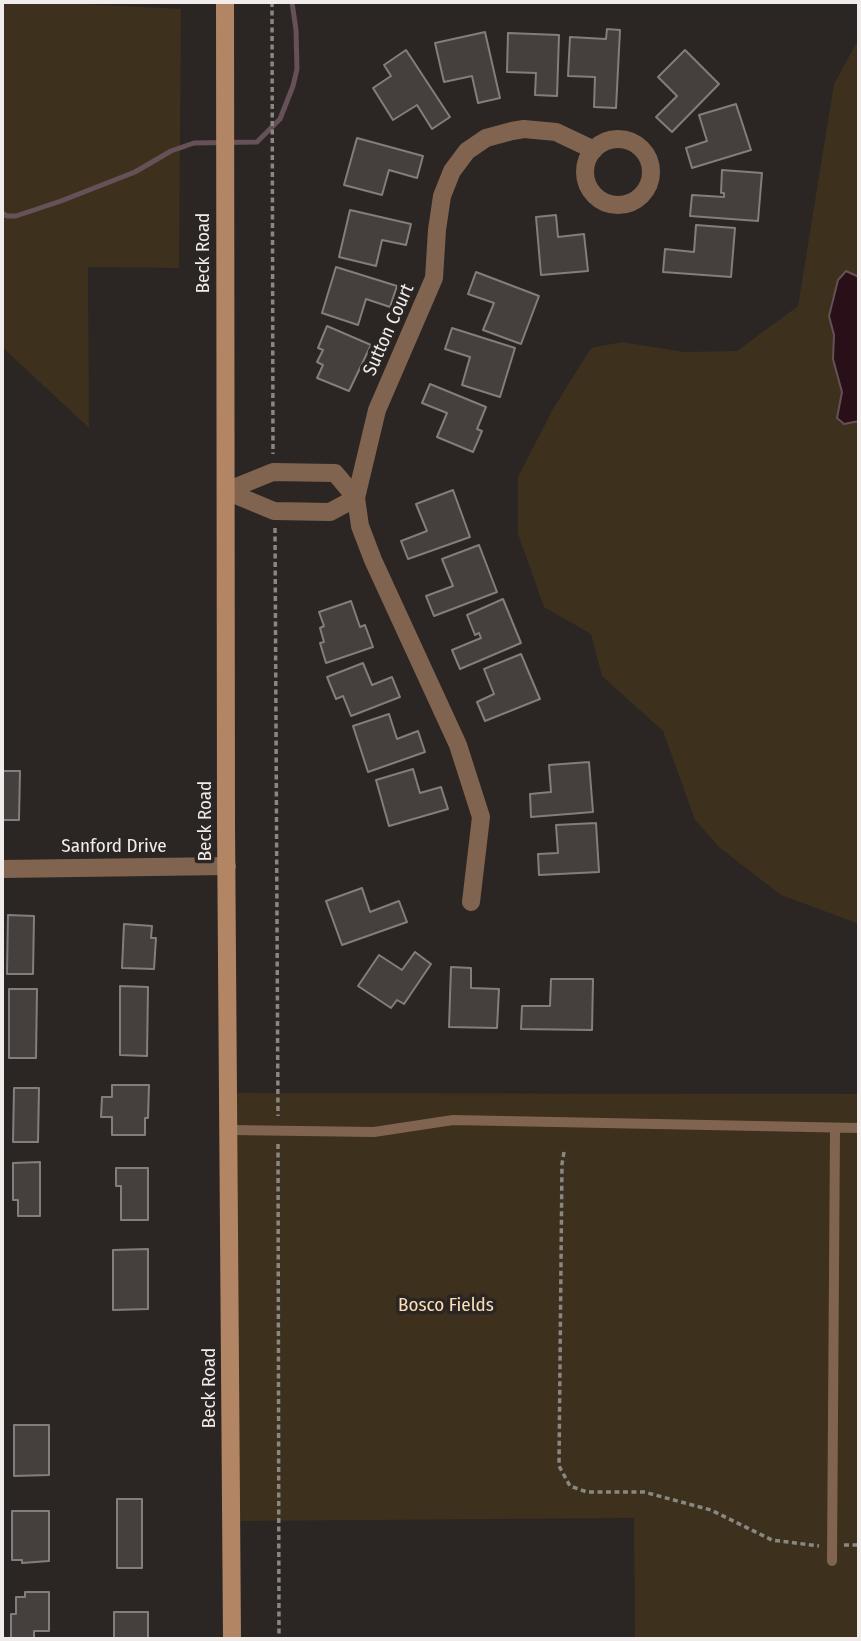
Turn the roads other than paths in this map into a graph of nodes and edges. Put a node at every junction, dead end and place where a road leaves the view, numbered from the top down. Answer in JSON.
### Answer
{"nodes":[{"id":1,"x":225,"y":2,"type":"edge"},
{"id":2,"x":594,"y":150,"type":"dead end"},
{"id":3,"x":226,"y":491,"type":"junction"},
{"id":4,"x":356,"y":499,"type":"junction"},
{"id":5,"x":227,"y":866,"type":"junction"},
{"id":6,"x":2,"y":869,"type":"edge"},
{"id":7,"x":471,"y":902,"type":"dead end"},
{"id":8,"x":835,"y":1128,"type":"junction"},
{"id":9,"x":859,"y":1128,"type":"edge"},
{"id":10,"x":230,"y":1130,"type":"junction"},
{"id":11,"x":832,"y":1561,"type":"dead end"},
{"id":12,"x":232,"y":1639,"type":"edge"}],
"edges":[{"from":1,"to":3,"type":"main road","name":"Beck Road"},
{"from":2,"to":4,"type":"street","name":"Sutton Court"},
{"from":3,"to":4,"type":"street"},
{"from":3,"to":4,"type":"street","name":"Sutton Court"},
{"from":3,"to":5,"type":"main road","name":"Beck Road"},
{"from":4,"to":7,"type":"street","name":"Sutton Court"},
{"from":5,"to":6,"type":"street","name":"Sanford Drive"},
{"from":5,"to":10,"type":"main road","name":"Beck Road"},
{"from":8,"to":9,"type":"lane"},
{"from":8,"to":10,"type":"lane"},
{"from":8,"to":11,"type":"lane"},
{"from":10,"to":12,"type":"main road","name":"Beck Road"}]}
